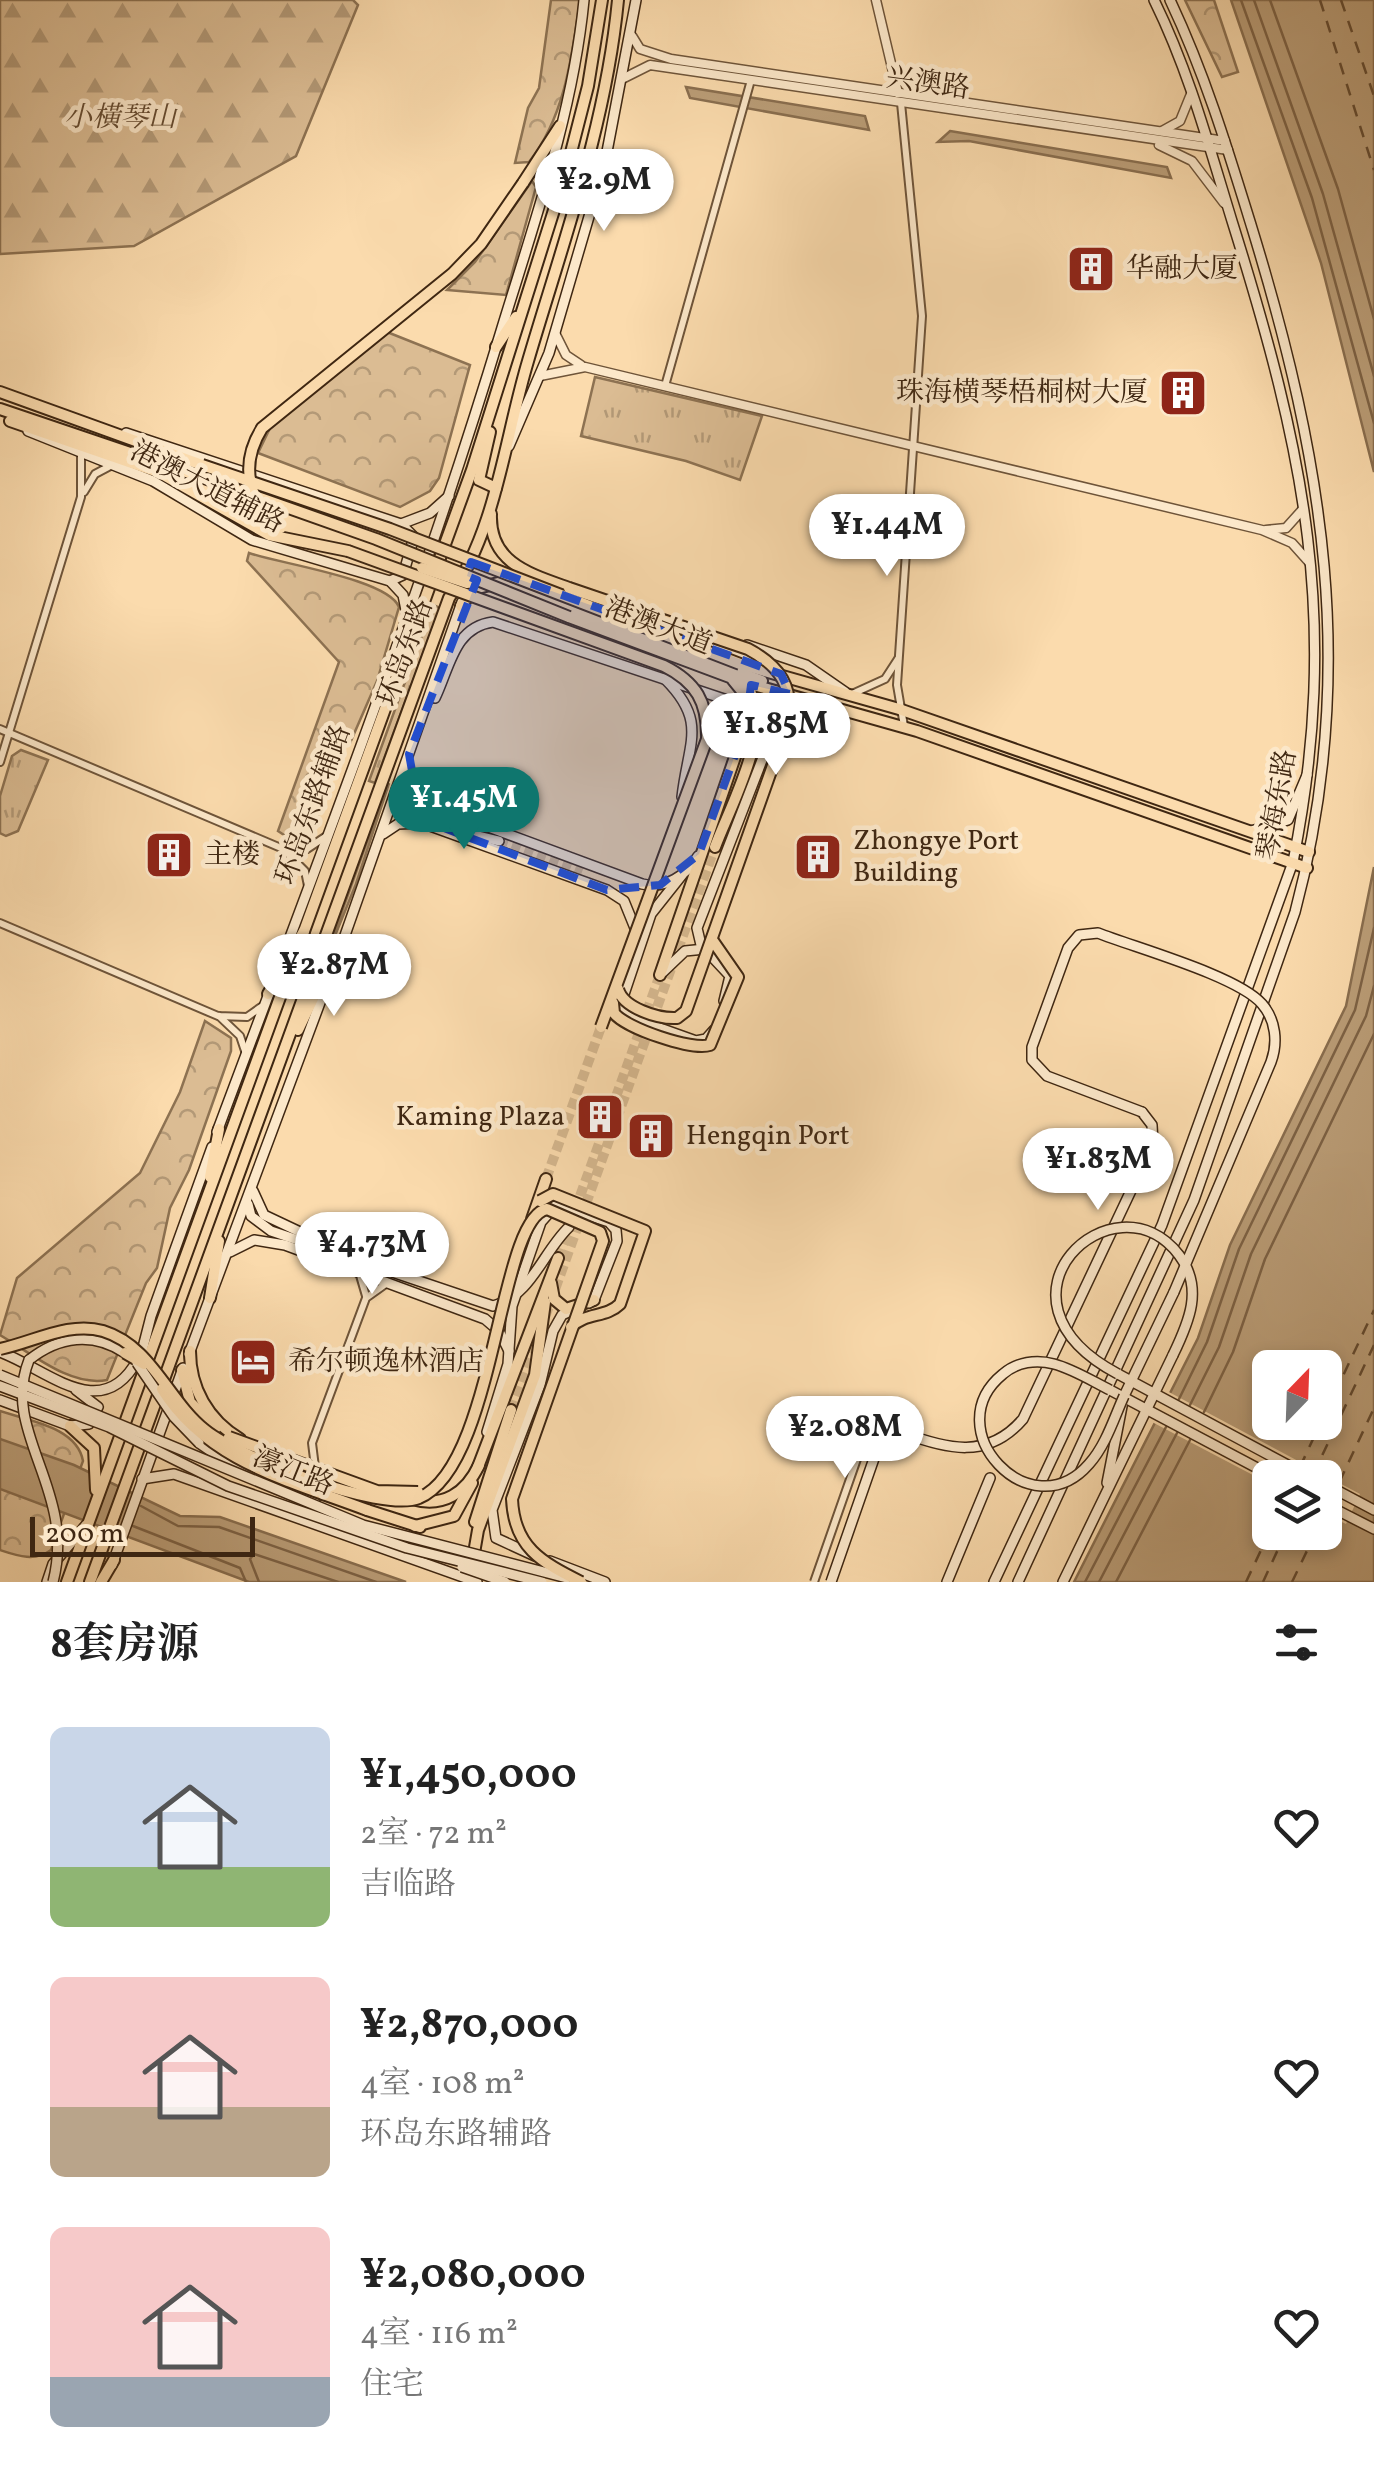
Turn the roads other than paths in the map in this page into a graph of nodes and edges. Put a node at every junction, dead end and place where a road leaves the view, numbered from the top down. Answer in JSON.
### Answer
{"nodes":[{"id":1,"x":584,"y":0,"type":"edge"},
{"id":2,"x":602,"y":0,"type":"edge"},
{"id":3,"x":618,"y":0,"type":"edge"},
{"id":4,"x":636,"y":0,"type":"edge"},
{"id":5,"x":876,"y":0,"type":"edge"},
{"id":6,"x":1154,"y":0,"type":"edge"},
{"id":7,"x":1170,"y":0,"type":"edge"},
{"id":8,"x":632,"y":36,"type":"junction"},
{"id":9,"x":624,"y":78,"type":"junction"},
{"id":10,"x":752,"y":80,"type":"junction"},
{"id":11,"x":1191,"y":90,"type":"junction"},
{"id":12,"x":898,"y":91,"type":"junction"},
{"id":13,"x":901,"y":103,"type":"junction"},
{"id":14,"x":560,"y":126,"type":"junction"},
{"id":15,"x":1156,"y":132,"type":"junction"},
{"id":16,"x":1145,"y":139,"type":"junction"},
{"id":17,"x":1208,"y":143,"type":"junction"},
{"id":18,"x":1227,"y":145,"type":"junction"},
{"id":19,"x":1228,"y":209,"type":"junction"},
{"id":20,"x":522,"y":308,"type":"junction"},
{"id":21,"x":555,"y":333,"type":"junction"},
{"id":22,"x":496,"y":348,"type":"junction"},
{"id":23,"x":585,"y":368,"type":"junction"},
{"id":24,"x":540,"y":376,"type":"junction"},
{"id":25,"x":664,"y":386,"type":"junction"},
{"id":26,"x":0,"y":392,"type":"edge"},
{"id":27,"x":494,"y":402,"type":"junction"},
{"id":28,"x":45,"y":408,"type":"junction"},
{"id":29,"x":4,"y":415,"type":"edge"},
{"id":30,"x":509,"y":446,"type":"junction"},
{"id":31,"x":916,"y":448,"type":"junction"},
{"id":32,"x":82,"y":454,"type":"junction"},
{"id":33,"x":112,"y":465,"type":"junction"},
{"id":34,"x":496,"y":488,"type":"junction"},
{"id":35,"x":451,"y":494,"type":"junction"},
{"id":36,"x":81,"y":497,"type":"junction"},
{"id":37,"x":1306,"y":503,"type":"junction"},
{"id":38,"x":491,"y":505,"type":"junction"},
{"id":39,"x":400,"y":524,"type":"junction"},
{"id":40,"x":1262,"y":530,"type":"junction"},
{"id":41,"x":348,"y":551,"type":"junction"},
{"id":42,"x":466,"y":565,"type":"junction"},
{"id":43,"x":515,"y":566,"type":"junction"},
{"id":44,"x":1312,"y":566,"type":"junction"},
{"id":45,"x":390,"y":580,"type":"junction"},
{"id":46,"x":565,"y":589,"type":"junction"},
{"id":47,"x":460,"y":606,"type":"junction"},
{"id":48,"x":569,"y":617,"type":"junction"},
{"id":49,"x":407,"y":618,"type":"junction"},
{"id":50,"x":537,"y":633,"type":"junction"},
{"id":51,"x":899,"y":658,"type":"junction"},
{"id":52,"x":723,"y":675,"type":"junction"},
{"id":53,"x":663,"y":678,"type":"junction"},
{"id":54,"x":810,"y":681,"type":"junction"},
{"id":55,"x":743,"y":682,"type":"junction"},
{"id":56,"x":850,"y":694,"type":"junction"},
{"id":57,"x":812,"y":699,"type":"junction"},
{"id":58,"x":899,"y":710,"type":"junction"},
{"id":59,"x":759,"y":722,"type":"junction"},
{"id":60,"x":904,"y":726,"type":"junction"},
{"id":61,"x":0,"y":729,"type":"edge"},
{"id":62,"x":9,"y":733,"type":"junction"},
{"id":63,"x":416,"y":736,"type":"junction"},
{"id":64,"x":740,"y":742,"type":"junction"},
{"id":65,"x":409,"y":754,"type":"junction"},
{"id":66,"x":0,"y":762,"type":"edge"},
{"id":67,"x":1309,"y":773,"type":"junction"},
{"id":68,"x":429,"y":805,"type":"junction"},
{"id":69,"x":681,"y":811,"type":"junction"},
{"id":70,"x":422,"y":822,"type":"junction"},
{"id":71,"x":440,"y":828,"type":"junction"},
{"id":72,"x":1251,"y":831,"type":"junction"},
{"id":73,"x":327,"y":835,"type":"junction"},
{"id":74,"x":499,"y":841,"type":"tunnel mouth"},
{"id":75,"x":376,"y":845,"type":"junction"},
{"id":76,"x":715,"y":847,"type":"tunnel mouth"},
{"id":77,"x":281,"y":848,"type":"junction"},
{"id":78,"x":1296,"y":848,"type":"junction"},
{"id":79,"x":1309,"y":852,"type":"junction"},
{"id":80,"x":700,"y":854,"type":"junction"},
{"id":81,"x":1293,"y":862,"type":"junction"},
{"id":82,"x":1307,"y":868,"type":"junction"},
{"id":83,"x":617,"y":875,"type":"junction"},
{"id":84,"x":682,"y":876,"type":"junction"},
{"id":85,"x":308,"y":886,"type":"junction"},
{"id":86,"x":606,"y":890,"type":"junction"},
{"id":87,"x":0,"y":923,"type":"edge"},
{"id":88,"x":309,"y":926,"type":"junction"},
{"id":89,"x":709,"y":945,"type":"junction"},
{"id":90,"x":638,"y":948,"type":"junction"},
{"id":91,"x":331,"y":973,"type":"junction"},
{"id":92,"x":660,"y":976,"type":"joint"},
{"id":93,"x":620,"y":978,"type":"junction"},
{"id":94,"x":614,"y":997,"type":"junction"},
{"id":95,"x":266,"y":999,"type":"junction"},
{"id":96,"x":218,"y":1016,"type":"junction"},
{"id":97,"x":601,"y":1028,"type":"tunnel mouth"},
{"id":98,"x":288,"y":1043,"type":"junction"},
{"id":99,"x":246,"y":1054,"type":"junction"},
{"id":100,"x":219,"y":1129,"type":"junction"},
{"id":101,"x":546,"y":1179,"type":"tunnel mouth"},
{"id":102,"x":252,"y":1188,"type":"junction"},
{"id":103,"x":540,"y":1201,"type":"junction"},
{"id":104,"x":247,"y":1202,"type":"junction"},
{"id":105,"x":202,"y":1214,"type":"junction"},
{"id":106,"x":532,"y":1219,"type":"junction"},
{"id":107,"x":569,"y":1228,"type":"dead end"},
{"id":108,"x":300,"y":1232,"type":"tunnel mouth"},
{"id":109,"x":218,"y":1236,"type":"junction"},
{"id":110,"x":226,"y":1259,"type":"junction"},
{"id":111,"x":358,"y":1272,"type":"junction"},
{"id":112,"x":388,"y":1282,"type":"junction"},
{"id":113,"x":545,"y":1291,"type":"junction"},
{"id":114,"x":210,"y":1298,"type":"junction"},
{"id":115,"x":366,"y":1298,"type":"junction"},
{"id":116,"x":594,"y":1300,"type":"junction"},
{"id":117,"x":571,"y":1328,"type":"junction"},
{"id":118,"x":0,"y":1350,"type":"edge"},
{"id":119,"x":190,"y":1351,"type":"junction"},
{"id":120,"x":125,"y":1352,"type":"junction"},
{"id":121,"x":141,"y":1352,"type":"junction"},
{"id":122,"x":510,"y":1353,"type":"junction"},
{"id":123,"x":152,"y":1368,"type":"junction"},
{"id":124,"x":182,"y":1370,"type":"junction"},
{"id":125,"x":0,"y":1375,"type":"edge"},
{"id":126,"x":0,"y":1386,"type":"edge"},
{"id":127,"x":71,"y":1387,"type":"junction"},
{"id":128,"x":137,"y":1391,"type":"junction"},
{"id":129,"x":1155,"y":1393,"type":"edge"},
{"id":130,"x":1155,"y":1393,"type":"edge"},
{"id":131,"x":1155,"y":1393,"type":"edge"},
{"id":132,"x":1155,"y":1393,"type":"edge"},
{"id":133,"x":1124,"y":1396,"type":"joint"},
{"id":134,"x":1123,"y":1397,"type":"edge"},
{"id":135,"x":1123,"y":1397,"type":"edge"},
{"id":136,"x":1123,"y":1397,"type":"edge"},
{"id":137,"x":0,"y":1400,"type":"edge"},
{"id":138,"x":512,"y":1410,"type":"tunnel mouth"},
{"id":139,"x":10,"y":1422,"type":"dead end"},
{"id":140,"x":70,"y":1426,"type":"junction"},
{"id":141,"x":897,"y":1431,"type":"junction"},
{"id":142,"x":312,"y":1443,"type":"junction"},
{"id":143,"x":292,"y":1460,"type":"junction"},
{"id":144,"x":1279,"y":1460,"type":"edge"},
{"id":145,"x":480,"y":1462,"type":"junction"},
{"id":146,"x":26,"y":1463,"type":"dead end"},
{"id":147,"x":1252,"y":1465,"type":"edge"},
{"id":148,"x":315,"y":1467,"type":"junction"},
{"id":149,"x":102,"y":1472,"type":"junction"},
{"id":150,"x":445,"y":1477,"type":"junction"},
{"id":151,"x":990,"y":1478,"type":"dead end"},
{"id":152,"x":141,"y":1481,"type":"junction"},
{"id":153,"x":485,"y":1484,"type":"junction"},
{"id":154,"x":1342,"y":1493,"type":"edge"},
{"id":155,"x":1105,"y":1496,"type":"junction"},
{"id":156,"x":1374,"y":1510,"type":"edge"},
{"id":157,"x":1342,"y":1513,"type":"edge"},
{"id":158,"x":339,"y":1515,"type":"junction"},
{"id":159,"x":88,"y":1523,"type":"junction"},
{"id":160,"x":414,"y":1526,"type":"junction"},
{"id":161,"x":1374,"y":1529,"type":"edge"},
{"id":162,"x":407,"y":1548,"type":"junction"},
{"id":163,"x":474,"y":1553,"type":"junction"},
{"id":164,"x":114,"y":1560,"type":"joint"},
{"id":165,"x":50,"y":1582,"type":"edge"},
{"id":166,"x":67,"y":1582,"type":"edge"},
{"id":167,"x":90,"y":1582,"type":"edge"},
{"id":168,"x":104,"y":1582,"type":"edge"},
{"id":169,"x":478,"y":1582,"type":"edge"},
{"id":170,"x":490,"y":1582,"type":"edge"},
{"id":171,"x":505,"y":1582,"type":"edge"},
{"id":172,"x":542,"y":1582,"type":"edge"},
{"id":173,"x":580,"y":1582,"type":"edge"},
{"id":174,"x":605,"y":1582,"type":"edge"},
{"id":175,"x":814,"y":1582,"type":"edge"},
{"id":176,"x":831,"y":1582,"type":"edge"},
{"id":177,"x":947,"y":1582,"type":"edge"},
{"id":178,"x":994,"y":1582,"type":"edge"},
{"id":179,"x":1018,"y":1582,"type":"edge"},
{"id":180,"x":1064,"y":1582,"type":"edge"}],
"edges":[{"from":1,"to":14,"type":"main road","name":"环岛东路辅路"},
{"from":2,"to":20,"type":"main road","name":"环岛东路"},
{"from":3,"to":30,"type":"main road","name":"环岛东路"},
{"from":4,"to":8,"type":"main road"},
{"from":5,"to":12,"type":"street"},
{"from":6,"to":11,"type":"main road","name":"琴海东路"},
{"from":7,"to":18,"type":"main road","name":"琴海东路"},
{"from":8,"to":9,"type":"main road"},
{"from":8,"to":12,"type":"street","name":"兴澳路"},
{"from":9,"to":10,"type":"street","name":"兴澳路"},
{"from":9,"to":21,"type":"main road"},
{"from":10,"to":13,"type":"street","name":"兴澳路"},
{"from":10,"to":25,"type":"street"},
{"from":11,"to":15,"type":"street"},
{"from":11,"to":17,"type":"main road","name":"琴海东路"},
{"from":12,"to":13,"type":"street"},
{"from":12,"to":15,"type":"street","name":"兴澳路"},
{"from":13,"to":16,"type":"street","name":"兴澳路"},
{"from":13,"to":31,"type":"street"},
{"from":14,"to":22,"type":"main road","name":"环岛东路辅路"},
{"from":14,"to":41,"type":"main road","bridge":true},
{"from":15,"to":17,"type":"street","name":"兴澳路"},
{"from":16,"to":17,"type":"street","name":"兴澳路"},
{"from":16,"to":19,"type":"street"},
{"from":17,"to":18,"type":"street","name":"兴澳路"},
{"from":17,"to":19,"type":"main road","name":"琴海东路"},
{"from":18,"to":79,"type":"main road","name":"琴海东路"},
{"from":19,"to":37,"type":"main road","name":"琴海东路"},
{"from":20,"to":22,"type":"main road"},
{"from":20,"to":27,"type":"main road","name":"环岛东路"},
{"from":21,"to":23,"type":"street"},
{"from":21,"to":24,"type":"main road"},
{"from":22,"to":35,"type":"main road","name":"环岛东路辅路"},
{"from":23,"to":24,"type":"street"},
{"from":23,"to":25,"type":"street"},
{"from":24,"to":30,"type":"main road"},
{"from":25,"to":31,"type":"street"},
{"from":26,"to":28,"type":"main road"},
{"from":27,"to":34,"type":"main road"},
{"from":27,"to":88,"type":"main road","name":"环岛东路"},
{"from":28,"to":39,"type":"main road","name":"港澳大道辅路"},
{"from":28,"to":42,"type":"main road","bridge":true},
{"from":29,"to":32,"type":"main road","name":"港澳大道辅路"},
{"from":29,"to":41,"type":"main road"},
{"from":29,"to":48,"type":"main road","name":"港澳大道","bridge":true},
{"from":30,"to":34,"type":"main road","name":"环岛东路"},
{"from":31,"to":40,"type":"street"},
{"from":31,"to":51,"type":"street"},
{"from":32,"to":33,"type":"main road","name":"港澳大道辅路"},
{"from":32,"to":36,"type":"street"},
{"from":33,"to":36,"type":"street"},
{"from":33,"to":45,"type":"main road","name":"港澳大道辅路"},
{"from":34,"to":38,"type":"main road","name":"环岛东路"},
{"from":35,"to":39,"type":"main road"},
{"from":35,"to":49,"type":"main road","name":"环岛东路辅路"},
{"from":36,"to":62,"type":"street"},
{"from":37,"to":40,"type":"street"},
{"from":37,"to":44,"type":"main road","name":"琴海东路"},
{"from":38,"to":42,"type":"main road","name":"环岛东路"},
{"from":38,"to":43,"type":"main road"},
{"from":39,"to":45,"type":"main road"},
{"from":40,"to":44,"type":"street"},
{"from":41,"to":48,"type":"main road","bridge":true},
{"from":41,"to":69,"type":"main road","bridge":true},
{"from":42,"to":47,"type":"main road"},
{"from":42,"to":54,"type":"main road","name":"港澳大道","bridge":true},
{"from":42,"to":98,"type":"main road","name":"环岛东路"},
{"from":43,"to":46,"type":"main road"},
{"from":43,"to":56,"type":"main road"},
{"from":44,"to":67,"type":"main road","name":"琴海东路"},
{"from":45,"to":49,"type":"main road"},
{"from":46,"to":50,"type":"main road"},
{"from":46,"to":54,"type":"main road"},
{"from":46,"to":89,"type":"main road","bridge":true},
{"from":47,"to":57,"type":"main road"},
{"from":47,"to":63,"type":"main road"},
{"from":48,"to":52,"type":"main road","name":"港澳大道"},
{"from":49,"to":73,"type":"main road","name":"环岛东路辅路"},
{"from":50,"to":53,"type":"main road"},
{"from":50,"to":63,"type":"main road"},
{"from":51,"to":56,"type":"street"},
{"from":51,"to":58,"type":"street"},
{"from":52,"to":55,"type":"main road","name":"港澳大道"},
{"from":52,"to":64,"type":"main road"},
{"from":53,"to":64,"type":"main road"},
{"from":53,"to":69,"type":"main road"},
{"from":54,"to":56,"type":"main road","name":"港澳大道"},
{"from":55,"to":57,"type":"main road","name":"港澳大道"},
{"from":55,"to":59,"type":"main road"},
{"from":56,"to":58,"type":"main road","name":"港澳大道"},
{"from":57,"to":60,"type":"main road","name":"港澳大道"},
{"from":58,"to":60,"type":"street"},
{"from":58,"to":72,"type":"main road","name":"港澳大道"},
{"from":59,"to":76,"type":"main road"},
{"from":59,"to":89,"type":"main road"},
{"from":60,"to":81,"type":"main road","name":"港澳大道"},
{"from":61,"to":62,"type":"street"},
{"from":62,"to":66,"type":"street"},
{"from":62,"to":77,"type":"street"},
{"from":63,"to":65,"type":"main road"},
{"from":64,"to":80,"type":"main road"},
{"from":65,"to":68,"type":"main road"},
{"from":65,"to":75,"type":"main road"},
{"from":67,"to":72,"type":"main road"},
{"from":67,"to":78,"type":"main road","name":"琴海东路"},
{"from":68,"to":70,"type":"main road"},
{"from":68,"to":83,"type":"main road"},
{"from":69,"to":93,"type":"main road","bridge":true},
{"from":70,"to":71,"type":"main road"},
{"from":70,"to":75,"type":"main road"},
{"from":71,"to":74,"type":"main road"},
{"from":71,"to":86,"type":"main road"},
{"from":72,"to":78,"type":"main road","name":"港澳大道"},
{"from":73,"to":77,"type":"street"},
{"from":73,"to":85,"type":"main road","name":"环岛东路辅路"},
{"from":75,"to":91,"type":"main road"},
{"from":77,"to":85,"type":"street"},
{"from":78,"to":79,"type":"main road","name":"港澳大道"},
{"from":78,"to":81,"type":"main road","name":"琴海东路"},
{"from":79,"to":82,"type":"main road","name":"琴海东路"},
{"from":80,"to":84,"type":"main road"},
{"from":80,"to":92,"type":"main road"},
{"from":81,"to":82,"type":"main road","name":"港澳大道"},
{"from":81,"to":178,"type":"main road","name":"琴海东路"},
{"from":82,"to":179,"type":"main road","name":"琴海东路"},
{"from":83,"to":84,"type":"main road"},
{"from":83,"to":86,"type":"main road"},
{"from":84,"to":90,"type":"main road"},
{"from":85,"to":95,"type":"main road","name":"环岛东路辅路"},
{"from":86,"to":90,"type":"main road"},
{"from":87,"to":96,"type":"street"},
{"from":88,"to":95,"type":"main road"},
{"from":88,"to":105,"type":"main road","name":"环岛东路"},
{"from":89,"to":90,"type":"main road"},
{"from":89,"to":92,"type":"main road"},
{"from":89,"to":93,"type":"main road","bridge":true},
{"from":89,"to":94,"type":"main road","bridge":true},
{"from":91,"to":98,"type":"main road"},
{"from":91,"to":102,"type":"main road"},
{"from":93,"to":94,"type":"main road","bridge":true},
{"from":94,"to":97,"type":"main road","bridge":true},
{"from":95,"to":96,"type":"street"},
{"from":95,"to":99,"type":"main road","name":"环岛东路辅路"},
{"from":96,"to":99,"type":"street"},
{"from":98,"to":109,"type":"main road","name":"环岛东路"},
{"from":99,"to":100,"type":"main road","name":"环岛东路辅路"},
{"from":100,"to":105,"type":"main road"},
{"from":100,"to":121,"type":"main road","name":"环岛东路辅路"},
{"from":101,"to":103,"type":"main road"},
{"from":102,"to":104,"type":"main road"},
{"from":102,"to":108,"type":"main road"},
{"from":103,"to":106,"type":"main road","bridge":true},
{"from":103,"to":117,"type":"main road","bridge":true},
{"from":104,"to":107,"type":"main road"},
{"from":104,"to":110,"type":"main road"},
{"from":105,"to":128,"type":"main road","name":"环岛东路"},
{"from":106,"to":117,"type":"main road","bridge":true},
{"from":106,"to":150,"type":"main road","bridge":true},
{"from":109,"to":114,"type":"main road"},
{"from":109,"to":167,"type":"main road","name":"环岛东路"},
{"from":110,"to":111,"type":"main road"},
{"from":110,"to":114,"type":"main road"},
{"from":111,"to":112,"type":"main road"},
{"from":111,"to":115,"type":"street"},
{"from":112,"to":115,"type":"street"},
{"from":112,"to":122,"type":"main road"},
{"from":113,"to":116,"type":"main road"},
{"from":113,"to":145,"type":"main road"},
{"from":113,"to":163,"type":"main road"},
{"from":114,"to":119,"type":"main road"},
{"from":115,"to":142,"type":"street"},
{"from":116,"to":122,"type":"main road"},
{"from":116,"to":174,"type":"main road"},
{"from":117,"to":173,"type":"main road","bridge":true},
{"from":118,"to":123,"type":"main road","bridge":true},
{"from":118,"to":127,"type":"main road"},
{"from":119,"to":124,"type":"main road"},
{"from":119,"to":143,"type":"main road"},
{"from":120,"to":123,"type":"main road","bridge":true},
{"from":120,"to":139,"type":"main road","bridge":true},
{"from":120,"to":158,"type":"main road","bridge":true},
{"from":121,"to":127,"type":"main road"},
{"from":121,"to":128,"type":"main road","name":"环岛东路辅路"},
{"from":122,"to":145,"type":"main road"},
{"from":123,"to":150,"type":"main road","bridge":true},
{"from":123,"to":160,"type":"main road","bridge":true},
{"from":124,"to":150,"type":"main road","bridge":true},
{"from":124,"to":152,"type":"main road"},
{"from":125,"to":158,"type":"main road","name":"濠江路","bridge":true},
{"from":126,"to":162,"type":"main road","name":"濠江路","bridge":true},
{"from":127,"to":140,"type":"main road"},
{"from":128,"to":149,"type":"main road","name":"环岛东路"},
{"from":129,"to":155,"type":"main road","bridge":true},
{"from":130,"to":131,"type":"main road","bridge":true},
{"from":132,"to":144,"type":"main road","bridge":true},
{"from":133,"to":141,"type":"main road","bridge":true},
{"from":133,"to":155,"type":"main road","bridge":true},
{"from":134,"to":147,"type":"main road","bridge":true},
{"from":135,"to":136,"type":"main road","bridge":true},
{"from":137,"to":140,"type":"main road"},
{"from":138,"to":153,"type":"main road"},
{"from":140,"to":149,"type":"main road"},
{"from":141,"to":175,"type":"street","bridge":true},
{"from":141,"to":176,"type":"main road","bridge":true},
{"from":142,"to":143,"type":"street"},
{"from":142,"to":148,"type":"street"},
{"from":143,"to":148,"type":"main road"},
{"from":145,"to":148,"type":"main road"},
{"from":145,"to":160,"type":"main road"},
{"from":146,"to":165,"type":"main road","bridge":true},
{"from":149,"to":159,"type":"main road","name":"环岛东路"},
{"from":151,"to":177,"type":"main road"},
{"from":152,"to":164,"type":"main road"},
{"from":152,"to":169,"type":"main road"},
{"from":153,"to":160,"type":"main road"},
{"from":153,"to":163,"type":"main road"},
{"from":154,"to":156,"type":"main road"},
{"from":155,"to":180,"type":"main road"},
{"from":157,"to":161,"type":"main road"},
{"from":158,"to":173,"type":"main road","name":"濠江路","bridge":true},
{"from":159,"to":165,"type":"main road"},
{"from":159,"to":166,"type":"main road"},
{"from":162,"to":171,"type":"main road","bridge":true},
{"from":162,"to":172,"type":"main road","name":"濠江路","bridge":true},
{"from":163,"to":170,"type":"main road"},
{"from":164,"to":168,"type":"main road"}]}
